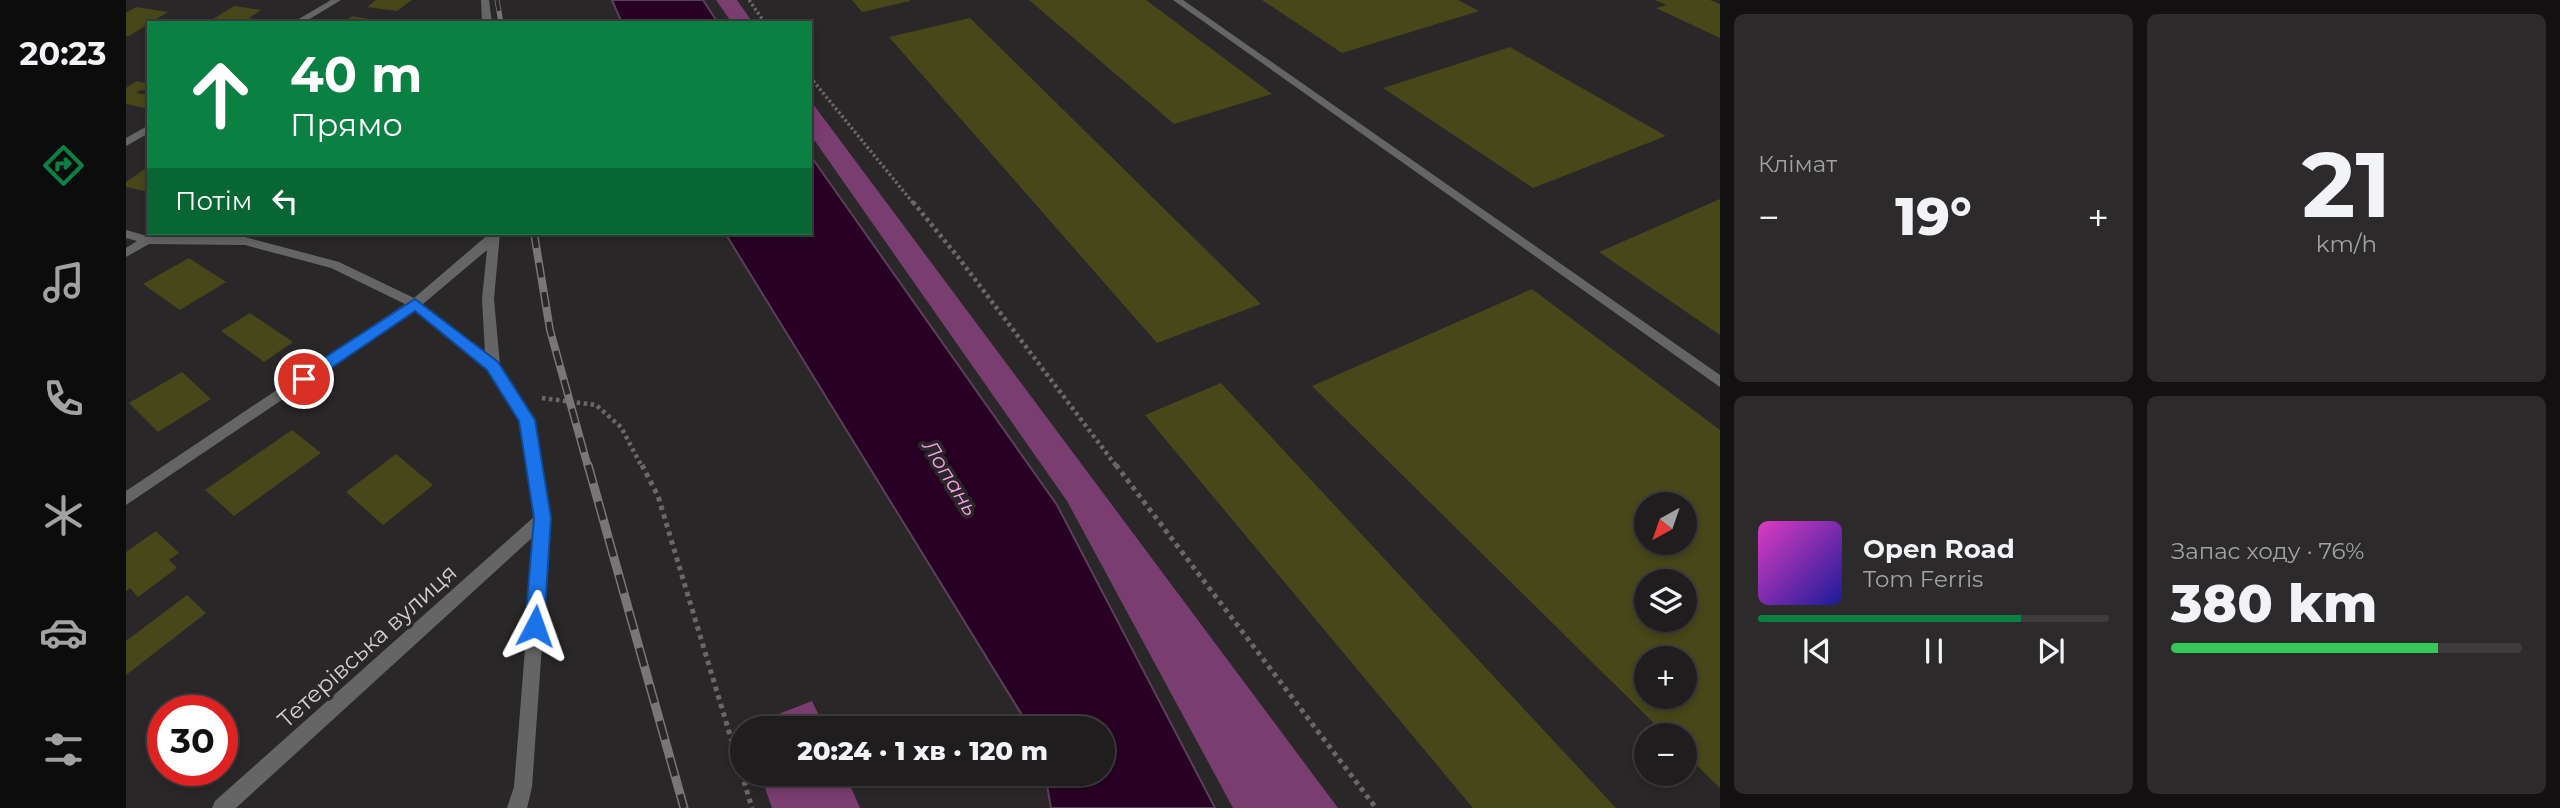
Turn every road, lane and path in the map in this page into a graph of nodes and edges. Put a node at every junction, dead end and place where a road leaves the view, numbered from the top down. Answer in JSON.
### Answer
{"nodes":[{"id":1,"x":337,"y":0,"type":"edge"},
{"id":2,"x":485,"y":0,"type":"edge"},
{"id":3,"x":749,"y":0,"type":"edge"},
{"id":4,"x":1178,"y":0,"type":"edge"},
{"id":5,"x":300,"y":21,"type":"edge"},
{"id":6,"x":487,"y":21,"type":"edge"},
{"id":7,"x":764,"y":21,"type":"edge"},
{"id":8,"x":812,"y":79,"type":"edge"},
{"id":9,"x":147,"y":129,"type":"edge"},
{"id":10,"x":126,"y":143,"type":"edge"},
{"id":11,"x":126,"y":234,"type":"edge"},
{"id":12,"x":495,"y":235,"type":"edge"},
{"id":13,"x":147,"y":240,"type":"junction"},
{"id":14,"x":126,"y":253,"type":"edge"},
{"id":15,"x":415,"y":304,"type":"junction"},
{"id":16,"x":493,"y":366,"type":"junction"},
{"id":17,"x":1720,"y":382,"type":"edge"},
{"id":18,"x":507,"y":388,"type":"junction"},
{"id":19,"x":126,"y":499,"type":"edge"},
{"id":20,"x":542,"y":518,"type":"junction"},
{"id":21,"x":222,"y":808,"type":"edge"},
{"id":22,"x":517,"y":808,"type":"edge"},
{"id":23,"x":752,"y":808,"type":"edge"},
{"id":24,"x":1376,"y":808,"type":"edge"}],
"edges":[{"from":1,"to":5,"type":"street"},
{"from":2,"to":6,"type":"street"},
{"from":3,"to":7,"type":"path"},
{"from":4,"to":17,"type":"street"},
{"from":8,"to":24,"type":"path"},
{"from":9,"to":10,"type":"street"},
{"from":11,"to":13,"type":"street"},
{"from":12,"to":15,"type":"street"},
{"from":12,"to":16,"type":"street"},
{"from":13,"to":14,"type":"street"},
{"from":13,"to":15,"type":"street"},
{"from":15,"to":16,"type":"street"},
{"from":15,"to":19,"type":"street"},
{"from":16,"to":18,"type":"street"},
{"from":18,"to":20,"type":"street"},
{"from":18,"to":23,"type":"path"},
{"from":20,"to":21,"type":"street","name":"Тетерівська вулиця"},
{"from":20,"to":22,"type":"street"}]}
